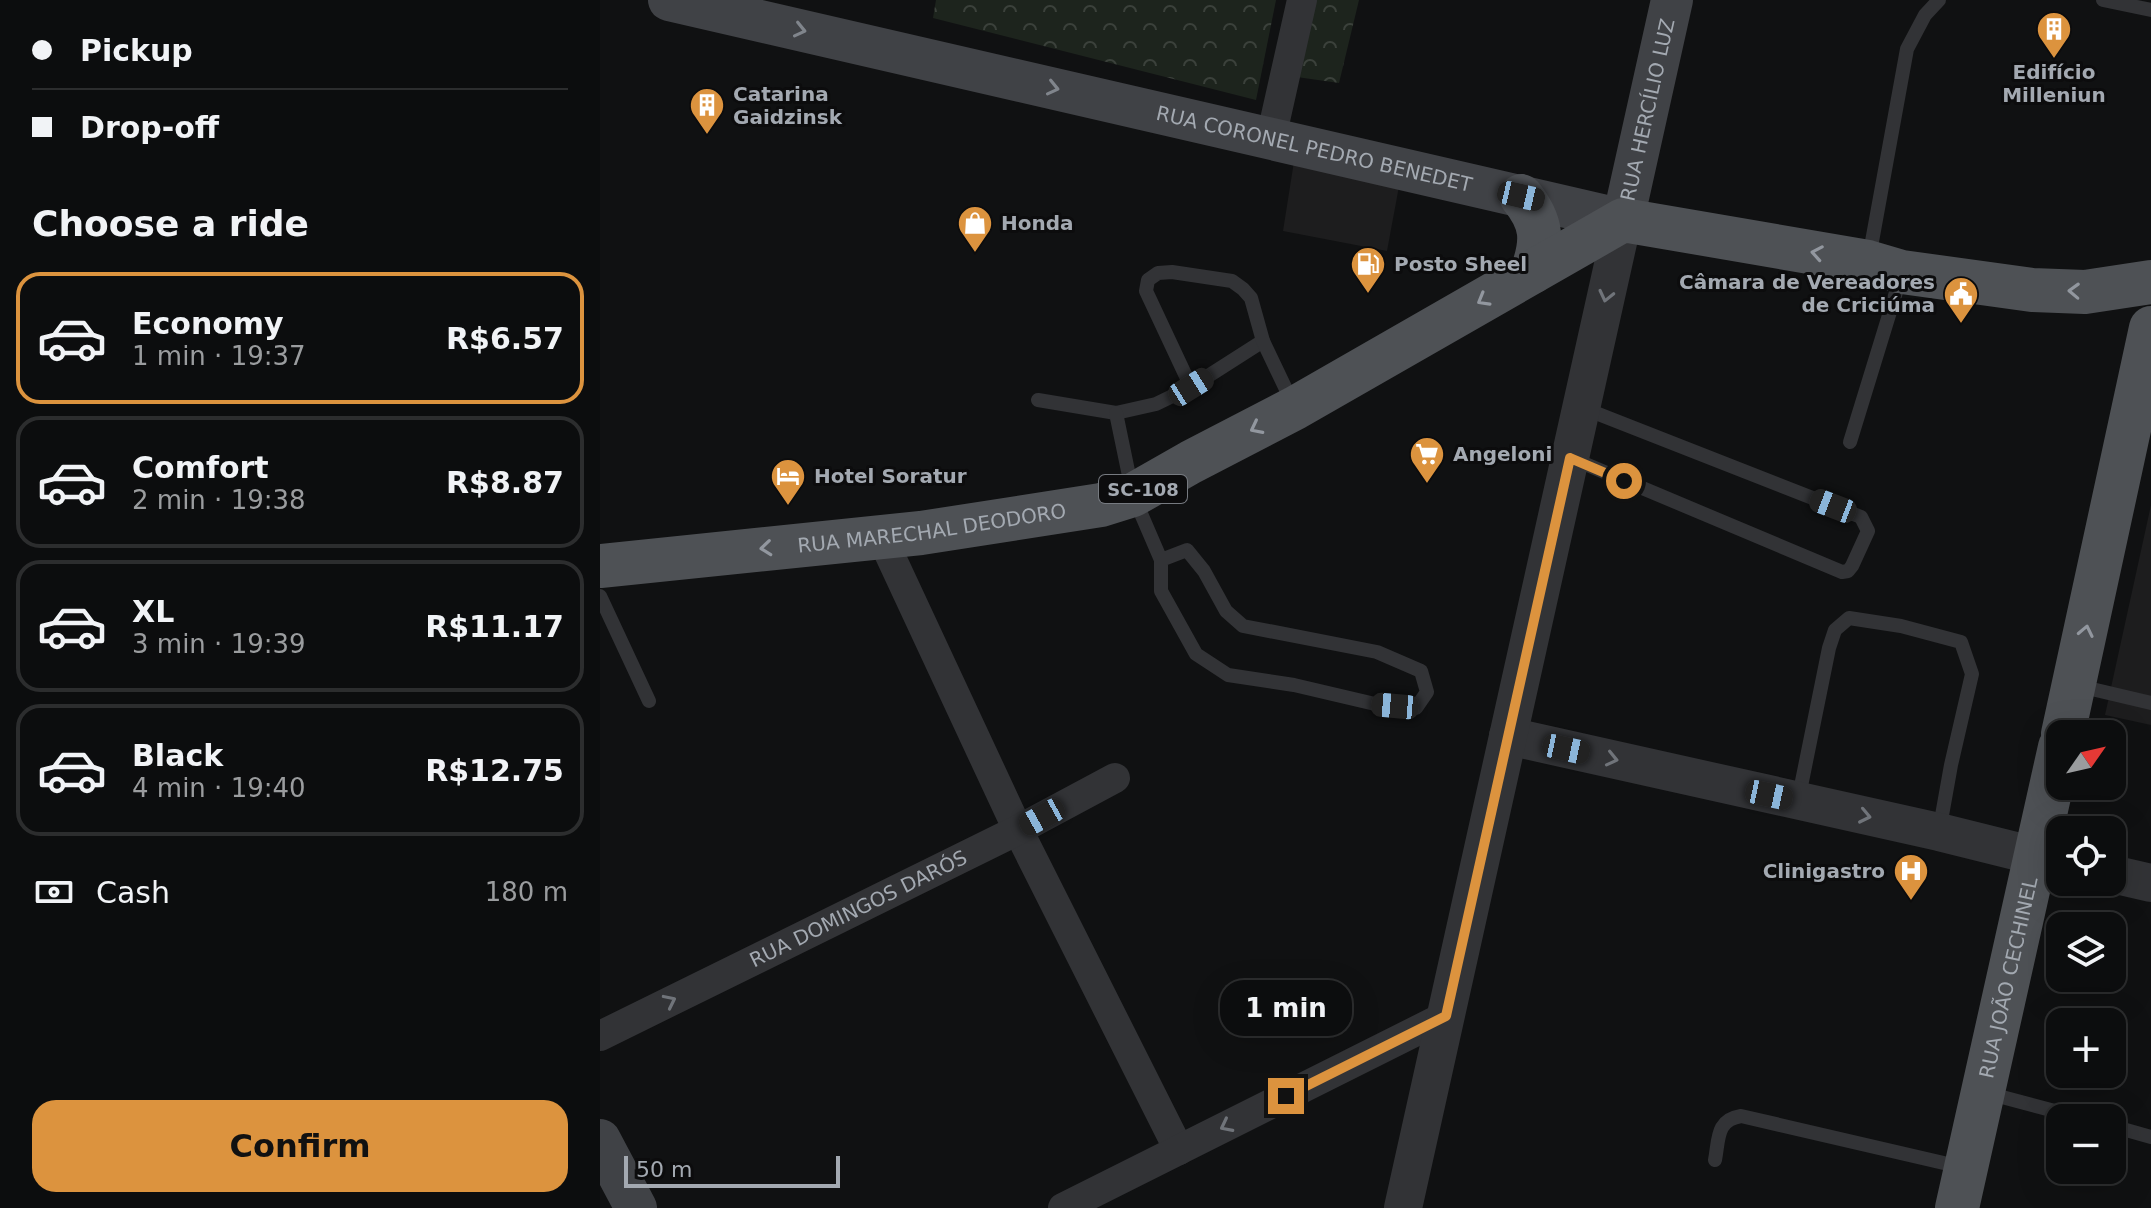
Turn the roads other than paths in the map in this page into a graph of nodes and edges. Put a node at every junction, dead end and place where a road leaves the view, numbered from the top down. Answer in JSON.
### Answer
{"nodes":[{"id":1,"x":669,"y":0,"type":"edge"},
{"id":2,"x":1302,"y":0,"type":"edge"},
{"id":3,"x":1672,"y":0,"type":"edge"},
{"id":4,"x":1939,"y":0,"type":"edge"},
{"id":5,"x":2103,"y":0,"type":"edge"},
{"id":6,"x":750,"y":9,"type":"edge"},
{"id":7,"x":2151,"y":10,"type":"edge"},
{"id":8,"x":1271,"y":138,"type":"junction"},
{"id":9,"x":1521,"y":196,"type":"junction"},
{"id":10,"x":1623,"y":220,"type":"junction"},
{"id":11,"x":1885,"y":267,"type":"junction"},
{"id":12,"x":1532,"y":272,"type":"junction"},
{"id":13,"x":2151,"y":282,"type":"edge"},
{"id":14,"x":2151,"y":328,"type":"edge"},
{"id":15,"x":1263,"y":341,"type":"junction"},
{"id":16,"x":1191,"y":387,"type":"junction"},
{"id":17,"x":1038,"y":400,"type":"dead end"},
{"id":18,"x":1295,"y":408,"type":"junction"},
{"id":19,"x":1581,"y":408,"type":"junction"},
{"id":20,"x":1116,"y":413,"type":"junction"},
{"id":21,"x":1850,"y":442,"type":"dead end"},
{"id":22,"x":1570,"y":458,"type":"junction"},
{"id":23,"x":1133,"y":495,"type":"junction"},
{"id":24,"x":881,"y":536,"type":"junction"},
{"id":25,"x":1161,"y":560,"type":"junction"},
{"id":26,"x":600,"y":566,"type":"edge"},
{"id":27,"x":600,"y":596,"type":"edge"},
{"id":28,"x":2074,"y":685,"type":"junction"},
{"id":29,"x":649,"y":701,"type":"dead end"},
{"id":30,"x":2151,"y":703,"type":"edge"},
{"id":31,"x":2066,"y":720,"type":"edge"},
{"id":32,"x":1508,"y":736,"type":"junction"},
{"id":33,"x":1115,"y":778,"type":"dead end"},
{"id":34,"x":1798,"y":801,"type":"junction"},
{"id":35,"x":1018,"y":830,"type":"junction"},
{"id":36,"x":1939,"y":832,"type":"junction"},
{"id":37,"x":2046,"y":859,"type":"edge"},
{"id":38,"x":2046,"y":863,"type":"edge"},
{"id":39,"x":2126,"y":877,"type":"edge"},
{"id":40,"x":2151,"y":883,"type":"edge"},
{"id":41,"x":1446,"y":1016,"type":"junction"},
{"id":42,"x":600,"y":1036,"type":"edge"},
{"id":43,"x":1982,"y":1092,"type":"junction"},
{"id":44,"x":2046,"y":1109,"type":"edge"},
{"id":45,"x":2126,"y":1130,"type":"edge"},
{"id":46,"x":2151,"y":1137,"type":"edge"},
{"id":47,"x":600,"y":1140,"type":"edge"},
{"id":48,"x":1179,"y":1150,"type":"junction"},
{"id":49,"x":1715,"y":1160,"type":"dead end"},
{"id":50,"x":1961,"y":1188,"type":"edge"},
{"id":51,"x":636,"y":1208,"type":"edge"},
{"id":52,"x":1063,"y":1208,"type":"edge"},
{"id":53,"x":1403,"y":1208,"type":"edge"}],
"edges":[{"from":1,"to":6,"type":"main road","name":"RUA CORONEL PEDRO BENEDET"},
{"from":2,"to":8,"type":"street"},
{"from":3,"to":10,"type":"main road","name":"RUA HERCÍLIO LUZ"},
{"from":4,"to":11,"type":"lane"},
{"from":5,"to":7,"type":"lane"},
{"from":6,"to":8,"type":"main road","name":"RUA CORONEL PEDRO BENEDET","one_way":true},
{"from":8,"to":9,"type":"main road","name":"RUA CORONEL PEDRO BENEDET"},
{"from":9,"to":10,"type":"main road","name":"RUA CORONEL PEDRO BENEDET"},
{"from":9,"to":12,"type":"main road"},
{"from":11,"to":10,"type":"main road","name":"RUA CORONEL PEDRO BENEDET","one_way":true},
{"from":10,"to":12,"type":"main road","name":"RUA MARECHAL DEODORO","number":"SC-108"},
{"from":10,"to":19,"type":"street","one_way":true},
{"from":13,"to":11,"type":"main road","name":"RUA CORONEL PEDRO BENEDET","one_way":true},
{"from":11,"to":21,"type":"lane"},
{"from":12,"to":18,"type":"main road","name":"RUA MARECHAL DEODORO","number":"SC-108","one_way":true},
{"from":28,"to":14,"type":"main road","one_way":true},
{"from":15,"to":16,"type":"lane"},
{"from":15,"to":16,"type":"lane"},
{"from":15,"to":18,"type":"lane"},
{"from":16,"to":20,"type":"lane"},
{"from":17,"to":20,"type":"lane"},
{"from":18,"to":23,"type":"main road","name":"RUA MARECHAL DEODORO","number":"SC-108","one_way":true},
{"from":19,"to":22,"type":"street"},
{"from":19,"to":22,"type":"lane"},
{"from":20,"to":23,"type":"lane"},
{"from":22,"to":32,"type":"street"},
{"from":23,"to":24,"type":"main road","name":"RUA MARECHAL DEODORO","number":"SC-108"},
{"from":23,"to":25,"type":"lane"},
{"from":24,"to":26,"type":"main road","name":"RUA MARECHAL DEODORO","number":"SC-108","one_way":true},
{"from":24,"to":35,"type":"street"},
{"from":25,"to":25,"type":"lane"},
{"from":27,"to":29,"type":"lane"},
{"from":28,"to":30,"type":"lane"},
{"from":28,"to":31,"type":"main road"},
{"from":32,"to":34,"type":"street","one_way":true},
{"from":32,"to":41,"type":"street"},
{"from":33,"to":35,"type":"street","name":"RUA DOMINGOS DARÓS"},
{"from":34,"to":36,"type":"street","one_way":true},
{"from":34,"to":36,"type":"lane"},
{"from":42,"to":35,"type":"street","name":"RUA DOMINGOS DARÓS","one_way":true},
{"from":35,"to":48,"type":"street"},
{"from":36,"to":37,"type":"street"},
{"from":38,"to":43,"type":"main road","name":"RUA JOÃO CECHINEL"},
{"from":39,"to":40,"type":"street"},
{"from":41,"to":48,"type":"street","one_way":true},
{"from":41,"to":53,"type":"street"},
{"from":43,"to":44,"type":"lane"},
{"from":43,"to":50,"type":"main road","name":"RUA JOÃO CECHINEL"},
{"from":45,"to":46,"type":"lane"},
{"from":47,"to":51,"type":"main road"},
{"from":48,"to":52,"type":"street"},
{"from":49,"to":50,"type":"lane"}]}
